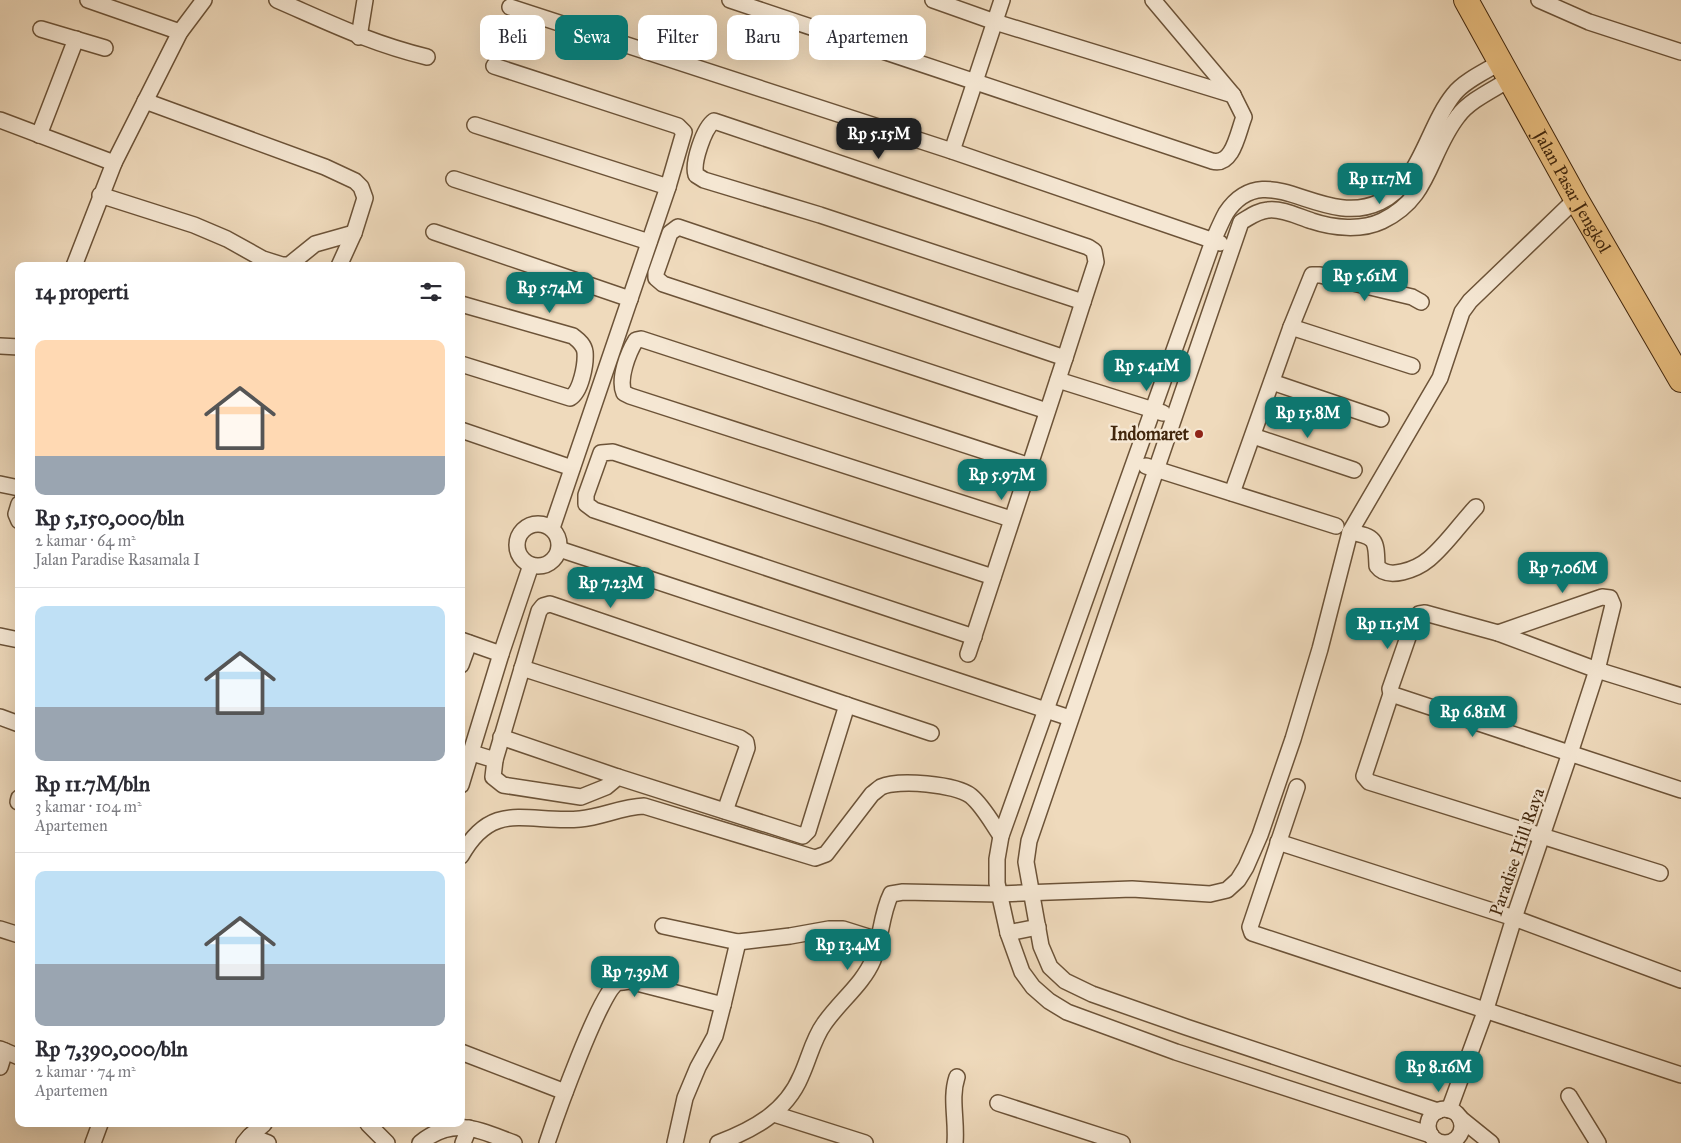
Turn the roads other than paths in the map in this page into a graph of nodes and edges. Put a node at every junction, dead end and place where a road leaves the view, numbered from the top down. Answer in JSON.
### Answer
{"nodes":[{"id":1,"x":88,"y":0,"type":"edge"},
{"id":2,"x":204,"y":0,"type":"edge"},
{"id":3,"x":277,"y":0,"type":"edge"},
{"id":4,"x":364,"y":0,"type":"edge"},
{"id":5,"x":730,"y":0,"type":"edge"},
{"id":6,"x":933,"y":0,"type":"edge"},
{"id":7,"x":1002,"y":0,"type":"edge"},
{"id":8,"x":1153,"y":0,"type":"edge"},
{"id":9,"x":1466,"y":0,"type":"edge"},
{"id":10,"x":1539,"y":0,"type":"edge"},
{"id":11,"x":510,"y":7,"type":"dead end"},
{"id":12,"x":995,"y":22,"type":"junction"},
{"id":13,"x":41,"y":29,"type":"dead end"},
{"id":14,"x":180,"y":32,"type":"junction"},
{"id":15,"x":359,"y":37,"type":"junction"},
{"id":16,"x":76,"y":39,"type":"junction"},
{"id":17,"x":105,"y":48,"type":"dead end"},
{"id":18,"x":1681,"y":52,"type":"edge"},
{"id":19,"x":427,"y":57,"type":"dead end"},
{"id":20,"x":494,"y":66,"type":"dead end"},
{"id":21,"x":1505,"y":71,"type":"junction"},
{"id":22,"x":975,"y":80,"type":"junction"},
{"id":23,"x":1234,"y":95,"type":"junction"},
{"id":24,"x":145,"y":101,"type":"junction"},
{"id":25,"x":0,"y":120,"type":"edge"},
{"id":26,"x":476,"y":124,"type":"dead end"},
{"id":27,"x":39,"y":135,"type":"junction"},
{"id":28,"x":952,"y":151,"type":"junction"},
{"id":29,"x":114,"y":163,"type":"junction"},
{"id":30,"x":454,"y":179,"type":"dead end"},
{"id":31,"x":668,"y":187,"type":"junction"},
{"id":32,"x":100,"y":195,"type":"junction"},
{"id":33,"x":1576,"y":199,"type":"junction"},
{"id":34,"x":354,"y":232,"type":"junction"},
{"id":35,"x":434,"y":232,"type":"dead end"},
{"id":36,"x":1213,"y":240,"type":"junction"},
{"id":37,"x":649,"y":242,"type":"junction"},
{"id":38,"x":1231,"y":246,"type":"junction"},
{"id":39,"x":75,"y":262,"type":"edge"},
{"id":40,"x":272,"y":262,"type":"edge"},
{"id":41,"x":293,"y":262,"type":"edge"},
{"id":42,"x":341,"y":262,"type":"edge"},
{"id":43,"x":630,"y":299,"type":"junction"},
{"id":44,"x":1083,"y":302,"type":"junction"},
{"id":45,"x":1421,"y":302,"type":"dead end"},
{"id":46,"x":465,"y":305,"type":"edge"},
{"id":47,"x":1291,"y":327,"type":"junction"},
{"id":48,"x":0,"y":346,"type":"edge"},
{"id":49,"x":15,"y":347,"type":"edge"},
{"id":50,"x":1065,"y":358,"type":"junction"},
{"id":51,"x":465,"y":365,"type":"edge"},
{"id":52,"x":1412,"y":366,"type":"dead end"},
{"id":53,"x":1058,"y":380,"type":"junction"},
{"id":54,"x":1681,"y":380,"type":"edge"},
{"id":55,"x":1272,"y":382,"type":"junction"},
{"id":56,"x":1153,"y":410,"type":"junction"},
{"id":57,"x":1048,"y":411,"type":"junction"},
{"id":58,"x":1174,"y":416,"type":"junction"},
{"id":59,"x":1380,"y":419,"type":"dead end"},
{"id":60,"x":465,"y":431,"type":"edge"},
{"id":61,"x":1253,"y":436,"type":"junction"},
{"id":62,"x":1135,"y":463,"type":"junction"},
{"id":63,"x":1030,"y":466,"type":"junction"},
{"id":64,"x":572,"y":468,"type":"junction"},
{"id":65,"x":1156,"y":470,"type":"junction"},
{"id":66,"x":1354,"y":470,"type":"dead end"},
{"id":67,"x":0,"y":484,"type":"edge"},
{"id":68,"x":15,"y":487,"type":"edge"},
{"id":69,"x":1232,"y":493,"type":"junction"},
{"id":70,"x":1476,"y":507,"type":"dead end"},
{"id":71,"x":1012,"y":519,"type":"junction"},
{"id":72,"x":552,"y":528,"type":"junction"},
{"id":73,"x":1343,"y":529,"type":"junction"},
{"id":74,"x":560,"y":549,"type":"junction"},
{"id":75,"x":531,"y":565,"type":"junction"},
{"id":76,"x":993,"y":577,"type":"junction"},
{"id":77,"x":1498,"y":633,"type":"junction"},
{"id":78,"x":0,"y":636,"type":"edge"},
{"id":79,"x":974,"y":637,"type":"junction"},
{"id":80,"x":15,"y":639,"type":"edge"},
{"id":81,"x":465,"y":641,"type":"edge"},
{"id":82,"x":501,"y":654,"type":"junction"},
{"id":83,"x":968,"y":654,"type":"dead end"},
{"id":84,"x":522,"y":668,"type":"junction"},
{"id":85,"x":1597,"y":670,"type":"junction"},
{"id":86,"x":1391,"y":694,"type":"junction"},
{"id":87,"x":1681,"y":696,"type":"edge"},
{"id":88,"x":846,"y":705,"type":"junction"},
{"id":89,"x":1045,"y":711,"type":"junction"},
{"id":90,"x":0,"y":717,"type":"edge"},
{"id":91,"x":1070,"y":718,"type":"junction"},
{"id":92,"x":15,"y":723,"type":"edge"},
{"id":93,"x":931,"y":734,"type":"dead end"},
{"id":94,"x":501,"y":737,"type":"junction"},
{"id":95,"x":472,"y":753,"type":"junction"},
{"id":96,"x":1570,"y":753,"type":"junction"},
{"id":97,"x":495,"y":760,"type":"junction"},
{"id":98,"x":465,"y":773,"type":"edge"},
{"id":99,"x":618,"y":778,"type":"junction"},
{"id":100,"x":1297,"y":787,"type":"dead end"},
{"id":101,"x":1681,"y":790,"type":"edge"},
{"id":102,"x":726,"y":811,"type":"junction"},
{"id":103,"x":1001,"y":836,"type":"junction"},
{"id":104,"x":1542,"y":838,"type":"junction"},
{"id":105,"x":1278,"y":842,"type":"junction"},
{"id":106,"x":465,"y":850,"type":"edge"},
{"id":107,"x":1660,"y":874,"type":"dead end"},
{"id":108,"x":1030,"y":891,"type":"junction"},
{"id":109,"x":999,"y":894,"type":"junction"},
{"id":110,"x":1514,"y":918,"type":"junction"},
{"id":111,"x":663,"y":926,"type":"dead end"},
{"id":112,"x":1038,"y":927,"type":"junction"},
{"id":113,"x":0,"y":929,"type":"edge"},
{"id":114,"x":1008,"y":933,"type":"junction"},
{"id":115,"x":15,"y":934,"type":"edge"},
{"id":116,"x":878,"y":940,"type":"junction"},
{"id":117,"x":738,"y":942,"type":"junction"},
{"id":118,"x":1681,"y":980,"type":"edge"},
{"id":119,"x":723,"y":1005,"type":"junction"},
{"id":120,"x":1485,"y":1012,"type":"junction"},
{"id":121,"x":1186,"y":1027,"type":"junction"},
{"id":122,"x":1176,"y":1052,"type":"junction"},
{"id":123,"x":8,"y":1053,"type":"edge"},
{"id":124,"x":465,"y":1054,"type":"edge"},
{"id":125,"x":0,"y":1067,"type":"edge"},
{"id":126,"x":1681,"y":1075,"type":"edge"},
{"id":127,"x":957,"y":1076,"type":"dead end"},
{"id":128,"x":565,"y":1092,"type":"junction"},
{"id":129,"x":1569,"y":1096,"type":"dead end"},
{"id":130,"x":998,"y":1103,"type":"dead end"},
{"id":131,"x":1449,"y":1113,"type":"junction"},
{"id":132,"x":774,"y":1114,"type":"junction"},
{"id":133,"x":99,"y":1127,"type":"edge"},
{"id":134,"x":261,"y":1127,"type":"edge"},
{"id":135,"x":371,"y":1127,"type":"edge"},
{"id":136,"x":469,"y":1128,"type":"junction"},
{"id":137,"x":1431,"y":1135,"type":"junction"},
{"id":138,"x":247,"y":1140,"type":"edge"},
{"id":139,"x":1115,"y":1142,"type":"edge"},
{"id":140,"x":1451,"y":1142,"type":"edge"},
{"id":141,"x":93,"y":1143,"type":"edge"},
{"id":142,"x":268,"y":1143,"type":"edge"},
{"id":143,"x":387,"y":1143,"type":"edge"},
{"id":144,"x":420,"y":1143,"type":"edge"},
{"id":145,"x":462,"y":1143,"type":"edge"},
{"id":146,"x":514,"y":1143,"type":"edge"},
{"id":147,"x":547,"y":1143,"type":"edge"},
{"id":148,"x":676,"y":1143,"type":"edge"},
{"id":149,"x":718,"y":1143,"type":"edge"},
{"id":150,"x":865,"y":1143,"type":"edge"},
{"id":151,"x":955,"y":1143,"type":"edge"},
{"id":152,"x":1491,"y":1143,"type":"edge"},
{"id":153,"x":1598,"y":1143,"type":"edge"}],
"edges":[{"from":1,"to":14,"type":"street"},
{"from":2,"to":14,"type":"street"},
{"from":3,"to":15,"type":"street"},
{"from":4,"to":15,"type":"street"},
{"from":5,"to":22,"type":"street"},
{"from":6,"to":12,"type":"street"},
{"from":7,"to":12,"type":"street"},
{"from":8,"to":23,"type":"street"},
{"from":9,"to":21,"type":"main road","name":"Jalan Pasar Jengkol"},
{"from":10,"to":18,"type":"street"},
{"from":11,"to":28,"type":"street"},
{"from":12,"to":22,"type":"street"},
{"from":12,"to":23,"type":"street"},
{"from":13,"to":16,"type":"street"},
{"from":14,"to":24,"type":"street"},
{"from":15,"to":19,"type":"street"},
{"from":16,"to":17,"type":"street"},
{"from":16,"to":27,"type":"street"},
{"from":20,"to":31,"type":"street"},
{"from":21,"to":33,"type":"main road","name":"Jalan Pasar Jengkol"},
{"from":21,"to":36,"type":"street"},
{"from":21,"to":38,"type":"street"},
{"from":22,"to":23,"type":"street"},
{"from":22,"to":28,"type":"street"},
{"from":24,"to":29,"type":"street"},
{"from":24,"to":34,"type":"street"},
{"from":25,"to":27,"type":"street"},
{"from":26,"to":31,"type":"street"},
{"from":27,"to":29,"type":"street"},
{"from":28,"to":36,"type":"street"},
{"from":29,"to":32,"type":"street"},
{"from":30,"to":37,"type":"street"},
{"from":31,"to":37,"type":"street"},
{"from":32,"to":39,"type":"street"},
{"from":32,"to":40,"type":"street"},
{"from":33,"to":54,"type":"main road","name":"Jalan Pasar Jengkol"},
{"from":33,"to":73,"type":"street"},
{"from":34,"to":41,"type":"street"},
{"from":34,"to":42,"type":"street"},
{"from":35,"to":43,"type":"street"},
{"from":36,"to":38,"type":"street"},
{"from":36,"to":56,"type":"street"},
{"from":37,"to":43,"type":"street"},
{"from":38,"to":58,"type":"street"},
{"from":43,"to":64,"type":"street"},
{"from":44,"to":44,"type":"street"},
{"from":44,"to":50,"type":"street"},
{"from":45,"to":47,"type":"street"},
{"from":46,"to":51,"type":"street"},
{"from":47,"to":52,"type":"street"},
{"from":47,"to":55,"type":"street"},
{"from":48,"to":49,"type":"street"},
{"from":50,"to":53,"type":"street"},
{"from":50,"to":57,"type":"street"},
{"from":53,"to":56,"type":"street"},
{"from":53,"to":57,"type":"street"},
{"from":55,"to":59,"type":"street"},
{"from":55,"to":61,"type":"street"},
{"from":56,"to":58,"type":"street"},
{"from":56,"to":62,"type":"street"},
{"from":57,"to":63,"type":"street"},
{"from":58,"to":65,"type":"street"},
{"from":60,"to":64,"type":"street"},
{"from":61,"to":66,"type":"street"},
{"from":61,"to":69,"type":"street"},
{"from":62,"to":65,"type":"street"},
{"from":62,"to":89,"type":"street"},
{"from":63,"to":71,"type":"street"},
{"from":63,"to":71,"type":"street"},
{"from":64,"to":72,"type":"street"},
{"from":65,"to":69,"type":"street"},
{"from":65,"to":91,"type":"street"},
{"from":67,"to":68,"type":"street"},
{"from":69,"to":73,"type":"street"},
{"from":70,"to":73,"type":"street"},
{"from":71,"to":76,"type":"street"},
{"from":72,"to":74,"type":"street"},
{"from":72,"to":75,"type":"street"},
{"from":73,"to":108,"type":"street"},
{"from":74,"to":75,"type":"street"},
{"from":74,"to":89,"type":"street"},
{"from":75,"to":82,"type":"street"},
{"from":76,"to":79,"type":"street"},
{"from":76,"to":79,"type":"street"},
{"from":77,"to":85,"type":"street"},
{"from":77,"to":85,"type":"street","name":"Paradise Hill Raya"},
{"from":77,"to":86,"type":"street"},
{"from":78,"to":80,"type":"street"},
{"from":79,"to":83,"type":"street"},
{"from":81,"to":82,"type":"street"},
{"from":82,"to":95,"type":"street"},
{"from":84,"to":88,"type":"street"},
{"from":84,"to":94,"type":"street"},
{"from":84,"to":102,"type":"street"},
{"from":85,"to":87,"type":"street"},
{"from":85,"to":96,"type":"street","name":"Paradise Hill Raya"},
{"from":86,"to":96,"type":"street"},
{"from":86,"to":104,"type":"street"},
{"from":88,"to":93,"type":"street"},
{"from":88,"to":102,"type":"street"},
{"from":89,"to":91,"type":"street"},
{"from":89,"to":103,"type":"street"},
{"from":90,"to":92,"type":"street"},
{"from":91,"to":108,"type":"street"},
{"from":94,"to":97,"type":"street"},
{"from":94,"to":99,"type":"street"},
{"from":95,"to":97,"type":"street"},
{"from":95,"to":98,"type":"street"},
{"from":96,"to":101,"type":"street"},
{"from":96,"to":104,"type":"street","name":"Paradise Hill Raya"},
{"from":97,"to":99,"type":"street"},
{"from":99,"to":102,"type":"street"},
{"from":100,"to":105,"type":"street"},
{"from":103,"to":106,"type":"street"},
{"from":103,"to":109,"type":"street"},
{"from":104,"to":107,"type":"street"},
{"from":104,"to":110,"type":"street","name":"Paradise Hill Raya"},
{"from":105,"to":110,"type":"street"},
{"from":105,"to":120,"type":"street"},
{"from":108,"to":109,"type":"street"},
{"from":108,"to":112,"type":"street"},
{"from":109,"to":114,"type":"street"},
{"from":109,"to":116,"type":"street"},
{"from":110,"to":118,"type":"street"},
{"from":110,"to":120,"type":"street","name":"Paradise Hill Raya"},
{"from":111,"to":117,"type":"street"},
{"from":112,"to":114,"type":"street"},
{"from":112,"to":121,"type":"street"},
{"from":113,"to":115,"type":"street"},
{"from":114,"to":122,"type":"street"},
{"from":116,"to":117,"type":"street"},
{"from":116,"to":132,"type":"street"},
{"from":117,"to":119,"type":"street"},
{"from":119,"to":128,"type":"street"},
{"from":119,"to":148,"type":"street"},
{"from":120,"to":126,"type":"street"},
{"from":120,"to":131,"type":"street","name":"Paradise Hill Raya"},
{"from":121,"to":122,"type":"street"},
{"from":121,"to":131,"type":"street"},
{"from":122,"to":137,"type":"street"},
{"from":123,"to":125,"type":"street"},
{"from":124,"to":128,"type":"street"},
{"from":127,"to":151,"type":"street"},
{"from":128,"to":147,"type":"street"},
{"from":129,"to":153,"type":"street"},
{"from":130,"to":139,"type":"street"},
{"from":131,"to":137,"type":"street"},
{"from":131,"to":140,"type":"street"},
{"from":131,"to":152,"type":"street"},
{"from":132,"to":149,"type":"street"},
{"from":132,"to":150,"type":"street"},
{"from":133,"to":141,"type":"street"},
{"from":134,"to":138,"type":"street"},
{"from":135,"to":143,"type":"street"},
{"from":136,"to":144,"type":"street"},
{"from":136,"to":145,"type":"street"},
{"from":136,"to":146,"type":"street"},
{"from":137,"to":140,"type":"street"},
{"from":138,"to":142,"type":"street"}]}
